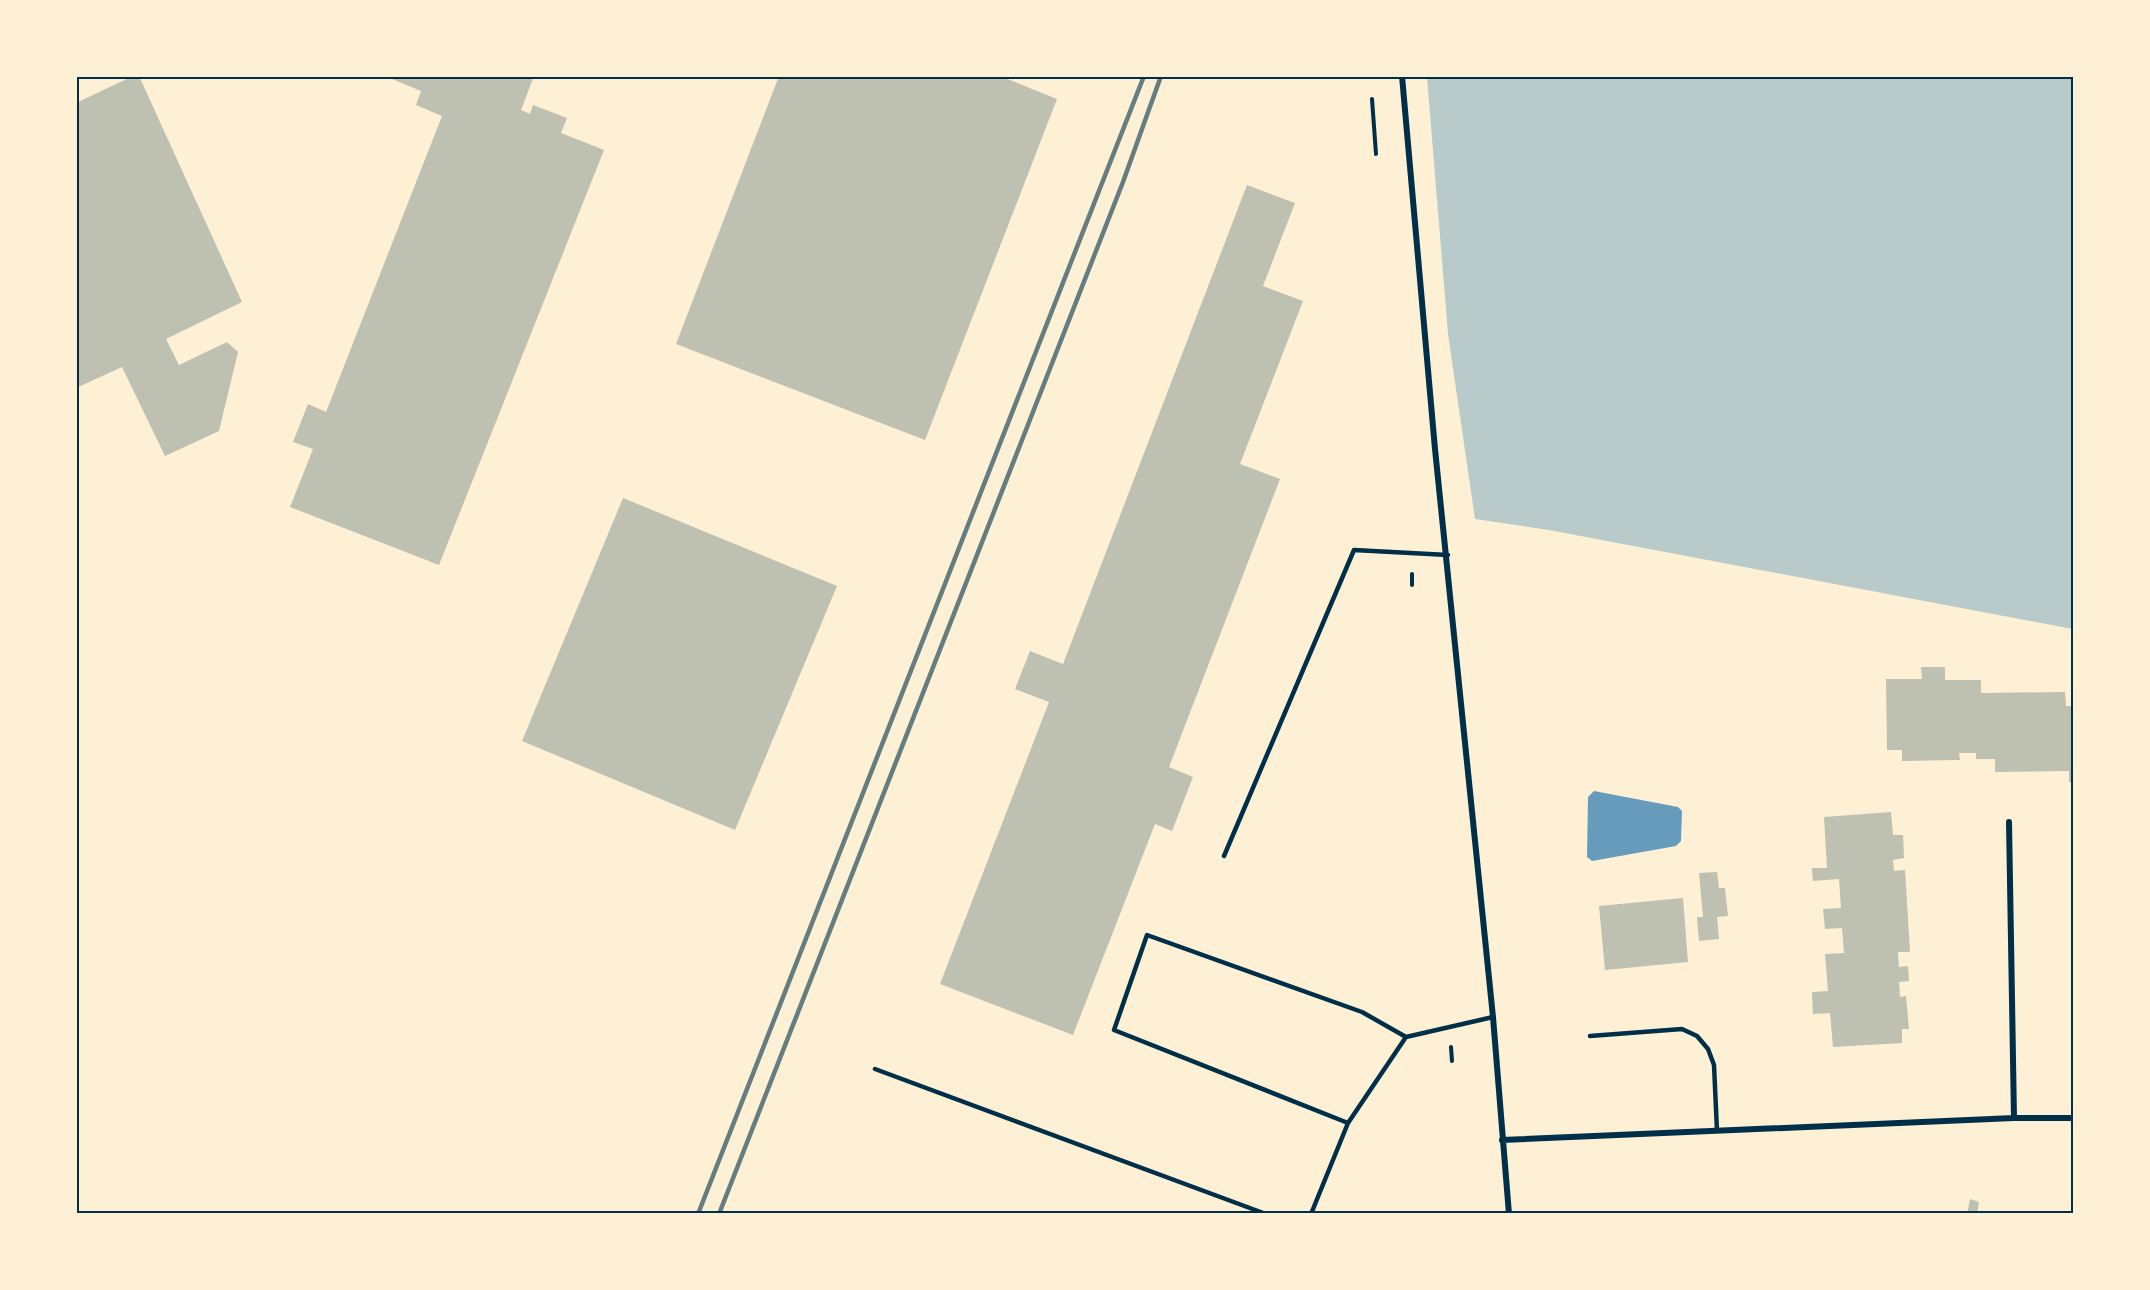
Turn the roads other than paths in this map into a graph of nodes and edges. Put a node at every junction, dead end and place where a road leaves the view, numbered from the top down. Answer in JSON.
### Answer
{"nodes":[{"id":1,"x":1402,"y":76,"type":"edge"},
{"id":2,"x":1448,"y":555,"type":"junction"},
{"id":3,"x":2009,"y":822,"type":"dead end"},
{"id":4,"x":1224,"y":856,"type":"dead end"},
{"id":5,"x":1493,"y":1017,"type":"junction"},
{"id":6,"x":1406,"y":1036,"type":"junction"},
{"id":7,"x":1590,"y":1036,"type":"dead end"},
{"id":8,"x":874,"y":1069,"type":"dead end"},
{"id":9,"x":2014,"y":1118,"type":"junction"},
{"id":10,"x":2073,"y":1118,"type":"edge"},
{"id":11,"x":1348,"y":1123,"type":"junction"},
{"id":12,"x":1717,"y":1131,"type":"junction"},
{"id":13,"x":1502,"y":1140,"type":"junction"},
{"id":14,"x":1266,"y":1214,"type":"edge"},
{"id":15,"x":1311,"y":1214,"type":"edge"},
{"id":16,"x":1509,"y":1214,"type":"edge"}],
"edges":[{"from":1,"to":2,"type":"street"},
{"from":2,"to":4,"type":"lane"},
{"from":2,"to":5,"type":"street"},
{"from":3,"to":9,"type":"street"},
{"from":5,"to":6,"type":"lane"},
{"from":5,"to":13,"type":"street"},
{"from":6,"to":11,"type":"lane"},
{"from":6,"to":11,"type":"lane"},
{"from":7,"to":12,"type":"lane"},
{"from":8,"to":14,"type":"lane"},
{"from":9,"to":10,"type":"street"},
{"from":9,"to":12,"type":"street"},
{"from":11,"to":15,"type":"lane"},
{"from":12,"to":13,"type":"street"},
{"from":13,"to":16,"type":"street"}]}
